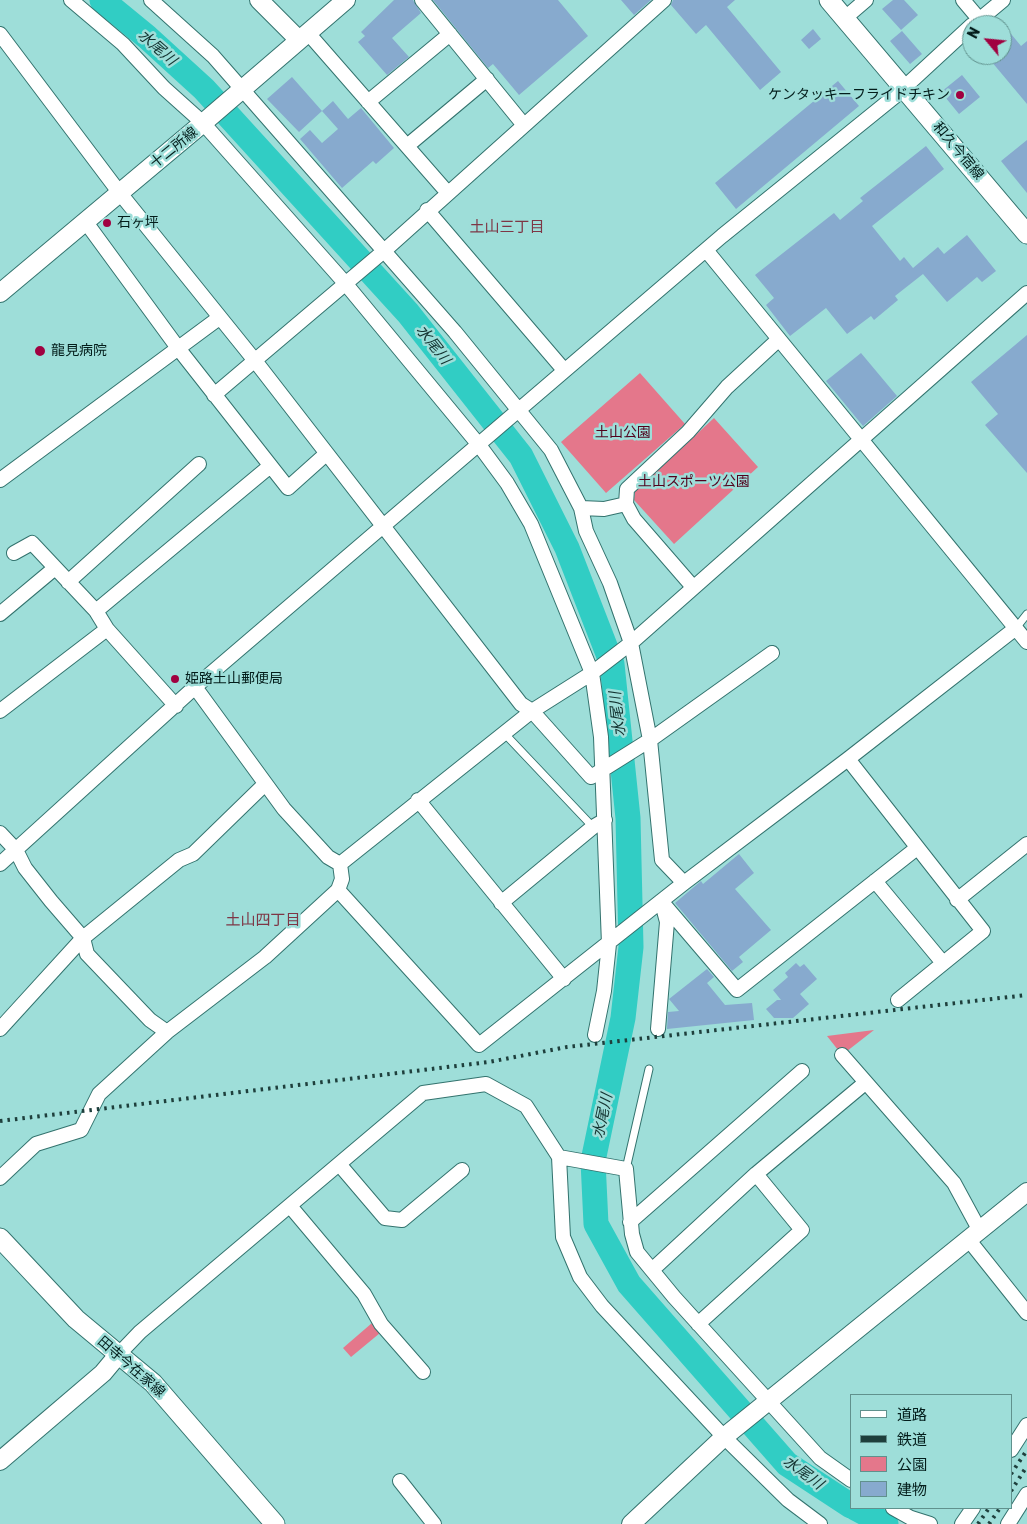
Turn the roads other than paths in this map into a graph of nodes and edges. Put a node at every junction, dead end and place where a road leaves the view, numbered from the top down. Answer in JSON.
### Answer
{"nodes":[{"id":1,"x":71,"y":0,"type":"edge"},
{"id":2,"x":151,"y":0,"type":"edge"},
{"id":3,"x":258,"y":0,"type":"edge"},
{"id":4,"x":346,"y":0,"type":"edge"},
{"id":5,"x":422,"y":0,"type":"edge"},
{"id":6,"x":664,"y":0,"type":"edge"},
{"id":7,"x":829,"y":0,"type":"edge"},
{"id":8,"x":866,"y":0,"type":"edge"},
{"id":9,"x":963,"y":0,"type":"edge"},
{"id":10,"x":1003,"y":0,"type":"edge"},
{"id":11,"x":970,"y":15,"type":"edge"},
{"id":12,"x":984,"y":15,"type":"edge"},
{"id":13,"x":845,"y":18,"type":"junction"},
{"id":14,"x":0,"y":34,"type":"edge"},
{"id":15,"x":450,"y":34,"type":"junction"},
{"id":16,"x":962,"y":34,"type":"edge"},
{"id":17,"x":304,"y":36,"type":"junction"},
{"id":18,"x":487,"y":79,"type":"junction"},
{"id":19,"x":904,"y":86,"type":"junction"},
{"id":20,"x":241,"y":90,"type":"junction"},
{"id":21,"x":368,"y":102,"type":"junction"},
{"id":22,"x":203,"y":124,"type":"junction"},
{"id":23,"x":523,"y":124,"type":"junction"},
{"id":24,"x":407,"y":146,"type":"junction"},
{"id":25,"x":120,"y":192,"type":"junction"},
{"id":26,"x":447,"y":192,"type":"junction"},
{"id":27,"x":427,"y":210,"type":"junction"},
{"id":28,"x":85,"y":221,"type":"junction"},
{"id":29,"x":1027,"y":234,"type":"edge"},
{"id":30,"x":706,"y":250,"type":"junction"},
{"id":31,"x":384,"y":251,"type":"junction"},
{"id":32,"x":345,"y":283,"type":"junction"},
{"id":33,"x":0,"y":293,"type":"edge"},
{"id":34,"x":1027,"y":293,"type":"edge"},
{"id":35,"x":219,"y":318,"type":"junction"},
{"id":36,"x":779,"y":339,"type":"junction"},
{"id":37,"x":178,"y":348,"type":"junction"},
{"id":38,"x":256,"y":362,"type":"junction"},
{"id":39,"x":564,"y":370,"type":"junction"},
{"id":40,"x":214,"y":395,"type":"junction"},
{"id":41,"x":519,"y":412,"type":"junction"},
{"id":42,"x":861,"y":440,"type":"junction"},
{"id":43,"x":479,"y":445,"type":"junction"},
{"id":44,"x":326,"y":454,"type":"junction"},
{"id":45,"x":199,"y":464,"type":"dead end"},
{"id":46,"x":270,"y":467,"type":"junction"},
{"id":47,"x":0,"y":480,"type":"edge"},
{"id":48,"x":626,"y":504,"type":"junction"},
{"id":49,"x":581,"y":508,"type":"junction"},
{"id":50,"x":382,"y":526,"type":"junction"},
{"id":51,"x":14,"y":553,"type":"dead end"},
{"id":52,"x":55,"y":568,"type":"junction"},
{"id":53,"x":68,"y":582,"type":"junction"},
{"id":54,"x":693,"y":587,"type":"junction"},
{"id":55,"x":96,"y":611,"type":"junction"},
{"id":56,"x":0,"y":614,"type":"edge"},
{"id":57,"x":1027,"y":614,"type":"edge"},
{"id":58,"x":107,"y":628,"type":"junction"},
{"id":59,"x":1016,"y":628,"type":"junction"},
{"id":60,"x":631,"y":642,"type":"junction"},
{"id":61,"x":1027,"y":642,"type":"edge"},
{"id":62,"x":772,"y":652,"type":"dead end"},
{"id":63,"x":592,"y":673,"type":"junction"},
{"id":64,"x":195,"y":687,"type":"junction"},
{"id":65,"x":176,"y":706,"type":"junction"},
{"id":66,"x":0,"y":711,"type":"edge"},
{"id":67,"x":532,"y":711,"type":"junction"},
{"id":68,"x":504,"y":733,"type":"junction"},
{"id":69,"x":650,"y":740,"type":"junction"},
{"id":70,"x":848,"y":760,"type":"junction"},
{"id":71,"x":603,"y":771,"type":"junction"},
{"id":72,"x":265,"y":784,"type":"junction"},
{"id":73,"x":418,"y":800,"type":"junction"},
{"id":74,"x":605,"y":820,"type":"junction"},
{"id":75,"x":593,"y":827,"type":"junction"},
{"id":76,"x":0,"y":833,"type":"edge"},
{"id":77,"x":1027,"y":844,"type":"edge"},
{"id":78,"x":917,"y":848,"type":"junction"},
{"id":79,"x":16,"y":850,"type":"junction"},
{"id":80,"x":0,"y":864,"type":"edge"},
{"id":81,"x":340,"y":864,"type":"junction"},
{"id":82,"x":875,"y":881,"type":"junction"},
{"id":83,"x":684,"y":883,"type":"junction"},
{"id":84,"x":338,"y":890,"type":"junction"},
{"id":85,"x":957,"y":900,"type":"junction"},
{"id":86,"x":661,"y":901,"type":"junction"},
{"id":87,"x":501,"y":903,"type":"junction"},
{"id":88,"x":83,"y":938,"type":"junction"},
{"id":89,"x":609,"y":944,"type":"junction"},
{"id":90,"x":943,"y":963,"type":"junction"},
{"id":91,"x":564,"y":978,"type":"junction"},
{"id":92,"x":898,"y":1000,"type":"dead end"},
{"id":93,"x":0,"y":1029,"type":"edge"},
{"id":94,"x":658,"y":1029,"type":"dead end"},
{"id":95,"x":167,"y":1032,"type":"junction"},
{"id":96,"x":595,"y":1035,"type":"dead end"},
{"id":97,"x":842,"y":1055,"type":"dead end"},
{"id":98,"x":649,"y":1069,"type":"dead end"},
{"id":99,"x":802,"y":1071,"type":"dead end"},
{"id":100,"x":865,"y":1083,"type":"junction"},
{"id":101,"x":559,"y":1157,"type":"junction"},
{"id":102,"x":339,"y":1164,"type":"junction"},
{"id":103,"x":626,"y":1169,"type":"junction"},
{"id":104,"x":462,"y":1170,"type":"dead end"},
{"id":105,"x":756,"y":1174,"type":"junction"},
{"id":106,"x":0,"y":1178,"type":"edge"},
{"id":107,"x":1027,"y":1192,"type":"edge"},
{"id":108,"x":290,"y":1206,"type":"junction"},
{"id":109,"x":630,"y":1222,"type":"junction"},
{"id":110,"x":974,"y":1235,"type":"junction"},
{"id":111,"x":0,"y":1238,"type":"edge"},
{"id":112,"x":652,"y":1270,"type":"junction"},
{"id":113,"x":1027,"y":1313,"type":"edge"},
{"id":114,"x":698,"y":1324,"type":"junction"},
{"id":115,"x":118,"y":1356,"type":"junction"},
{"id":116,"x":422,"y":1372,"type":"dead end"},
{"id":117,"x":770,"y":1401,"type":"junction"},
{"id":118,"x":1027,"y":1425,"type":"edge"},
{"id":119,"x":724,"y":1437,"type":"junction"},
{"id":120,"x":1012,"y":1448,"type":"edge"},
{"id":121,"x":0,"y":1461,"type":"edge"},
{"id":122,"x":850,"y":1479,"type":"edge"},
{"id":123,"x":400,"y":1481,"type":"dead end"},
{"id":124,"x":1027,"y":1494,"type":"edge"},
{"id":125,"x":895,"y":1509,"type":"edge"},
{"id":126,"x":972,"y":1509,"type":"edge"},
{"id":127,"x":275,"y":1524,"type":"edge"},
{"id":128,"x":434,"y":1524,"type":"edge"},
{"id":129,"x":631,"y":1524,"type":"edge"},
{"id":130,"x":820,"y":1524,"type":"edge"},
{"id":131,"x":930,"y":1524,"type":"edge"},
{"id":132,"x":962,"y":1524,"type":"edge"},
{"id":133,"x":1008,"y":1524,"type":"edge"}],
"edges":[{"from":1,"to":22,"type":"street"},
{"from":2,"to":20,"type":"street"},
{"from":3,"to":17,"type":"street"},
{"from":4,"to":17,"type":"street","name":"十二所線"},
{"from":5,"to":15,"type":"street"},
{"from":6,"to":23,"type":"street"},
{"from":7,"to":13,"type":"main road","name":"和久今宿線"},
{"from":8,"to":13,"type":"street"},
{"from":9,"to":11,"type":"street"},
{"from":10,"to":12,"type":"street"},
{"from":13,"to":19,"type":"main road","name":"和久今宿線"},
{"from":14,"to":25,"type":"street"},
{"from":15,"to":18,"type":"street"},
{"from":15,"to":21,"type":"street"},
{"from":16,"to":19,"type":"street"},
{"from":17,"to":20,"type":"street","name":"十二所線"},
{"from":17,"to":21,"type":"street"},
{"from":18,"to":23,"type":"street"},
{"from":18,"to":24,"type":"street"},
{"from":19,"to":29,"type":"main road","name":"和久今宿線"},
{"from":19,"to":30,"type":"street"},
{"from":20,"to":22,"type":"street","name":"十二所線"},
{"from":20,"to":31,"type":"street"},
{"from":21,"to":24,"type":"street"},
{"from":22,"to":25,"type":"street","name":"十二所線"},
{"from":22,"to":32,"type":"street"},
{"from":23,"to":26,"type":"street"},
{"from":24,"to":26,"type":"street"},
{"from":25,"to":28,"type":"street","name":"十二所線"},
{"from":25,"to":35,"type":"street"},
{"from":26,"to":27,"type":"street"},
{"from":27,"to":31,"type":"street"},
{"from":27,"to":39,"type":"street"},
{"from":28,"to":33,"type":"street","name":"十二所線"},
{"from":28,"to":37,"type":"street"},
{"from":30,"to":36,"type":"street"},
{"from":30,"to":39,"type":"street"},
{"from":31,"to":32,"type":"street"},
{"from":31,"to":41,"type":"street"},
{"from":32,"to":38,"type":"street"},
{"from":32,"to":43,"type":"street"},
{"from":34,"to":42,"type":"street"},
{"from":35,"to":37,"type":"street"},
{"from":35,"to":38,"type":"street"},
{"from":36,"to":42,"type":"street"},
{"from":36,"to":48,"type":"street"},
{"from":37,"to":40,"type":"street"},
{"from":37,"to":47,"type":"street"},
{"from":38,"to":40,"type":"street"},
{"from":38,"to":44,"type":"street"},
{"from":39,"to":41,"type":"street"},
{"from":40,"to":46,"type":"street"},
{"from":41,"to":43,"type":"street"},
{"from":41,"to":49,"type":"street"},
{"from":42,"to":54,"type":"street"},
{"from":42,"to":59,"type":"street"},
{"from":43,"to":50,"type":"street"},
{"from":43,"to":63,"type":"street"},
{"from":44,"to":46,"type":"street"},
{"from":44,"to":50,"type":"street"},
{"from":45,"to":53,"type":"street"},
{"from":46,"to":55,"type":"street"},
{"from":48,"to":49,"type":"street"},
{"from":48,"to":54,"type":"street"},
{"from":49,"to":60,"type":"street"},
{"from":50,"to":64,"type":"street"},
{"from":50,"to":67,"type":"street"},
{"from":51,"to":52,"type":"street"},
{"from":52,"to":53,"type":"street"},
{"from":52,"to":56,"type":"street"},
{"from":53,"to":55,"type":"street"},
{"from":54,"to":60,"type":"street"},
{"from":55,"to":58,"type":"street"},
{"from":57,"to":59,"type":"lane"},
{"from":58,"to":65,"type":"street"},
{"from":58,"to":66,"type":"street"},
{"from":59,"to":61,"type":"street"},
{"from":59,"to":70,"type":"street"},
{"from":60,"to":63,"type":"street"},
{"from":60,"to":69,"type":"street"},
{"from":62,"to":69,"type":"street"},
{"from":63,"to":67,"type":"street"},
{"from":63,"to":71,"type":"street"},
{"from":64,"to":65,"type":"street"},
{"from":64,"to":72,"type":"street"},
{"from":65,"to":79,"type":"street"},
{"from":67,"to":68,"type":"street"},
{"from":67,"to":71,"type":"street"},
{"from":68,"to":73,"type":"street"},
{"from":68,"to":75,"type":"lane"},
{"from":69,"to":71,"type":"street"},
{"from":69,"to":83,"type":"street"},
{"from":70,"to":78,"type":"street"},
{"from":70,"to":83,"type":"street"},
{"from":71,"to":74,"type":"street"},
{"from":72,"to":81,"type":"street"},
{"from":72,"to":88,"type":"street"},
{"from":73,"to":81,"type":"street"},
{"from":73,"to":87,"type":"street"},
{"from":74,"to":75,"type":"street"},
{"from":74,"to":89,"type":"street"},
{"from":75,"to":87,"type":"street"},
{"from":76,"to":79,"type":"street"},
{"from":77,"to":85,"type":"street"},
{"from":78,"to":82,"type":"street"},
{"from":78,"to":85,"type":"street"},
{"from":79,"to":80,"type":"street"},
{"from":79,"to":88,"type":"street"},
{"from":81,"to":84,"type":"street"},
{"from":82,"to":86,"type":"street"},
{"from":82,"to":90,"type":"street"},
{"from":83,"to":86,"type":"street"},
{"from":84,"to":91,"type":"street"},
{"from":84,"to":95,"type":"street"},
{"from":85,"to":90,"type":"street"},
{"from":86,"to":89,"type":"street"},
{"from":86,"to":94,"type":"street"},
{"from":87,"to":91,"type":"street"},
{"from":88,"to":93,"type":"street"},
{"from":88,"to":95,"type":"street"},
{"from":89,"to":91,"type":"street"},
{"from":89,"to":96,"type":"street"},
{"from":90,"to":92,"type":"street"},
{"from":95,"to":106,"type":"street"},
{"from":97,"to":100,"type":"street"},
{"from":98,"to":103,"type":"lane"},
{"from":99,"to":109,"type":"street"},
{"from":100,"to":105,"type":"street"},
{"from":100,"to":110,"type":"street"},
{"from":101,"to":102,"type":"street"},
{"from":101,"to":103,"type":"street"},
{"from":101,"to":119,"type":"street"},
{"from":102,"to":104,"type":"street"},
{"from":102,"to":108,"type":"street"},
{"from":103,"to":109,"type":"street"},
{"from":105,"to":112,"type":"street"},
{"from":105,"to":114,"type":"street"},
{"from":107,"to":110,"type":"street"},
{"from":108,"to":115,"type":"street"},
{"from":108,"to":116,"type":"street"},
{"from":109,"to":112,"type":"street"},
{"from":110,"to":113,"type":"street"},
{"from":110,"to":117,"type":"street"},
{"from":111,"to":115,"type":"main road","name":"田寺今在家線"},
{"from":112,"to":114,"type":"street"},
{"from":114,"to":117,"type":"street"},
{"from":115,"to":121,"type":"street"},
{"from":115,"to":127,"type":"main road","name":"田寺今在家線"},
{"from":117,"to":119,"type":"street"},
{"from":117,"to":122,"type":"street"},
{"from":118,"to":120,"type":"street"},
{"from":119,"to":129,"type":"street"},
{"from":119,"to":130,"type":"street"},
{"from":123,"to":128,"type":"street"},
{"from":124,"to":133,"type":"street"},
{"from":125,"to":131,"type":"street"},
{"from":126,"to":132,"type":"street"}]}
